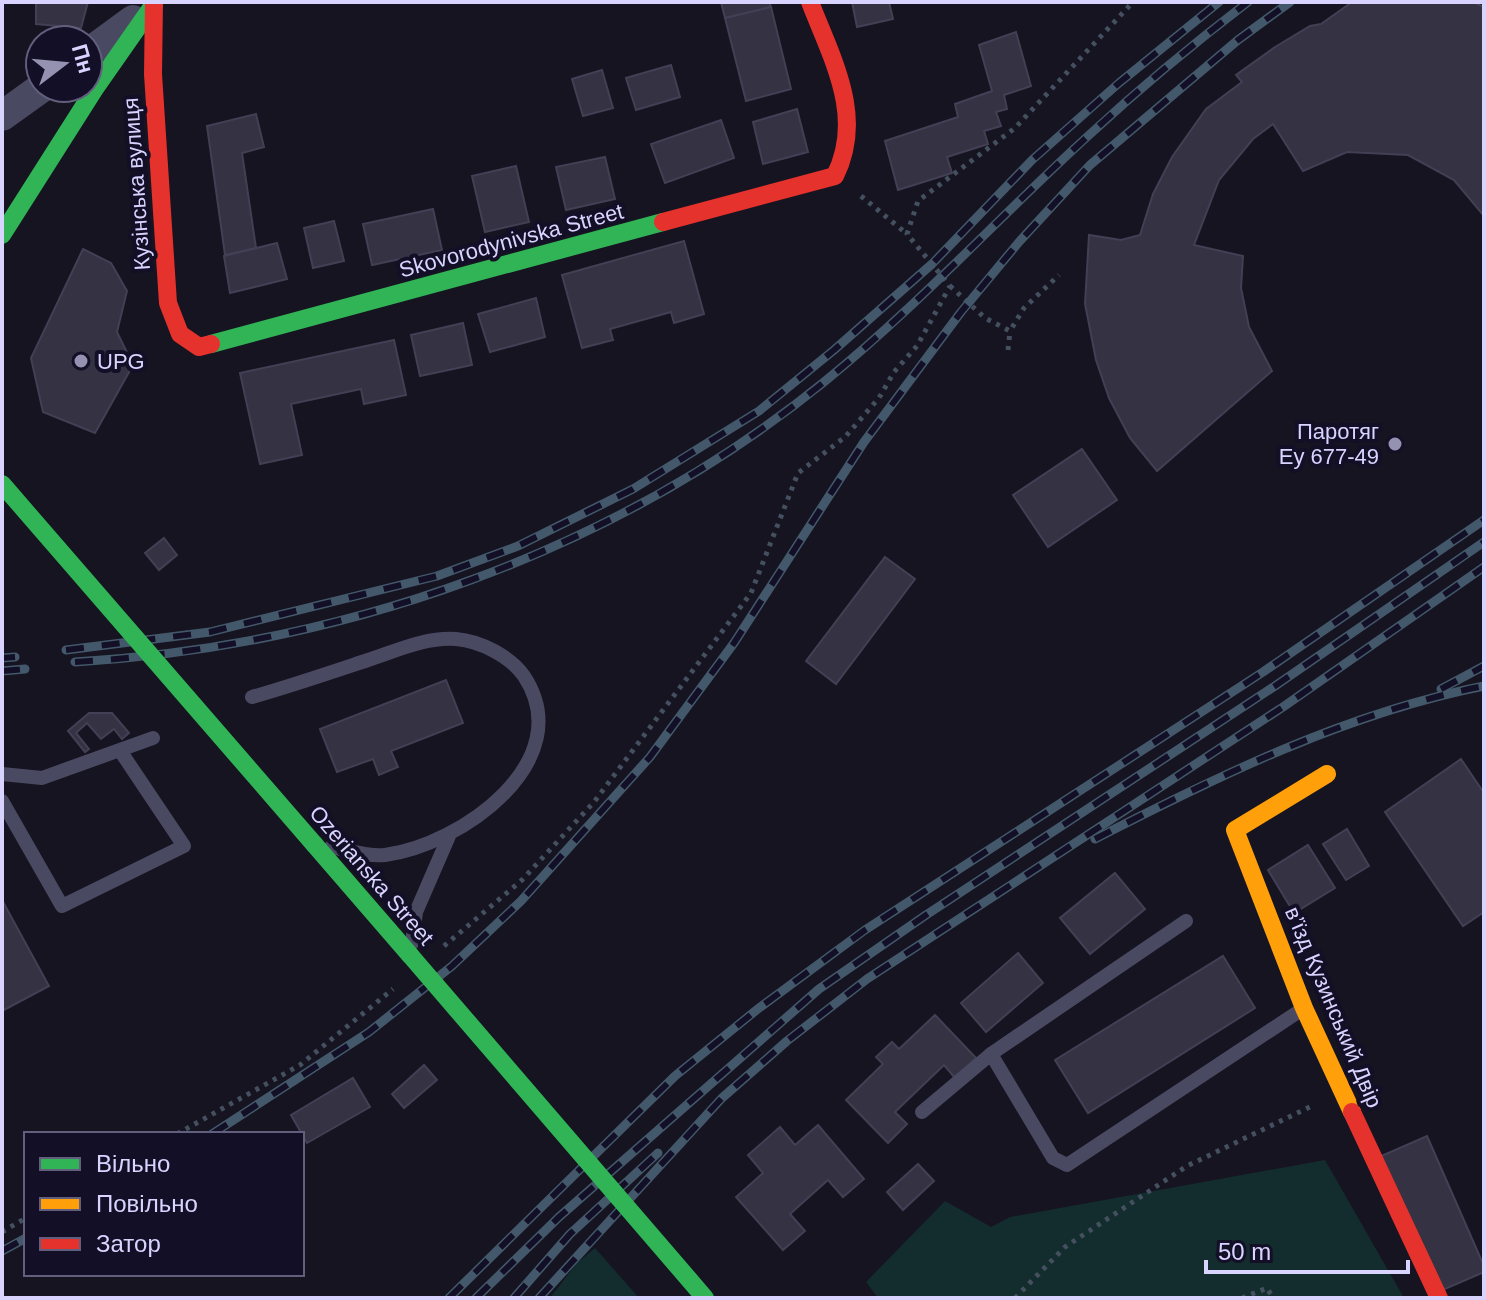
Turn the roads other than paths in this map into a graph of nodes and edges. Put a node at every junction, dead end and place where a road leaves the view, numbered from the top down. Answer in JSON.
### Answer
{"nodes":[{"id":1,"x":810,"y":2,"type":"edge"},
{"id":2,"x":154,"y":3,"type":"edge"},
{"id":3,"x":104,"y":41,"type":"edge"},
{"id":4,"x":24,"y":100,"type":"edge"},
{"id":5,"x":2,"y":116,"type":"edge"},
{"id":6,"x":2,"y":235,"type":"edge"},
{"id":7,"x":199,"y":347,"type":"joint"},
{"id":8,"x":2,"y":484,"type":"edge"},
{"id":9,"x":252,"y":697,"type":"dead end"},
{"id":10,"x":153,"y":738,"type":"dead end"},
{"id":11,"x":121,"y":752,"type":"junction"},
{"id":12,"x":2,"y":774,"type":"edge"},
{"id":13,"x":1327,"y":774,"type":"dead end"},
{"id":14,"x":2,"y":801,"type":"edge"},
{"id":15,"x":449,"y":836,"type":"junction"},
{"id":16,"x":314,"y":844,"type":"junction"},
{"id":17,"x":1186,"y":921,"type":"dead end"},
{"id":18,"x":410,"y":955,"type":"junction"},
{"id":19,"x":1304,"y":1008,"type":"junction"},
{"id":20,"x":991,"y":1054,"type":"junction"},
{"id":21,"x":922,"y":1112,"type":"dead end"},
{"id":22,"x":705,"y":1298,"type":"edge"},
{"id":23,"x":1439,"y":1298,"type":"edge"}],
"edges":[{"from":1,"to":7,"type":"street","name":"Skovorodynivska Street"},
{"from":2,"to":3,"type":"street"},
{"from":2,"to":6,"type":"street","name":"Кузінська вулиця"},
{"from":2,"to":7,"type":"street","name":"Кузінська вулиця"},
{"from":4,"to":5,"type":"street"},
{"from":8,"to":16,"type":"street","name":"Ozerianska Street","bridge":true},
{"from":9,"to":15,"type":"lane"},
{"from":10,"to":11,"type":"lane"},
{"from":11,"to":12,"type":"lane"},
{"from":11,"to":14,"type":"lane"},
{"from":13,"to":19,"type":"street","name":"в’їзд Кузинський Двір"},
{"from":15,"to":16,"type":"lane"},
{"from":15,"to":18,"type":"lane"},
{"from":16,"to":18,"type":"street","name":"Ozerianska Street"},
{"from":17,"to":20,"type":"lane"},
{"from":18,"to":22,"type":"street","name":"Ozerianska Street","bridge":true},
{"from":19,"to":20,"type":"lane"},
{"from":19,"to":23,"type":"street","name":"в’їзд Кузинський Двір"},
{"from":20,"to":21,"type":"lane"}]}
